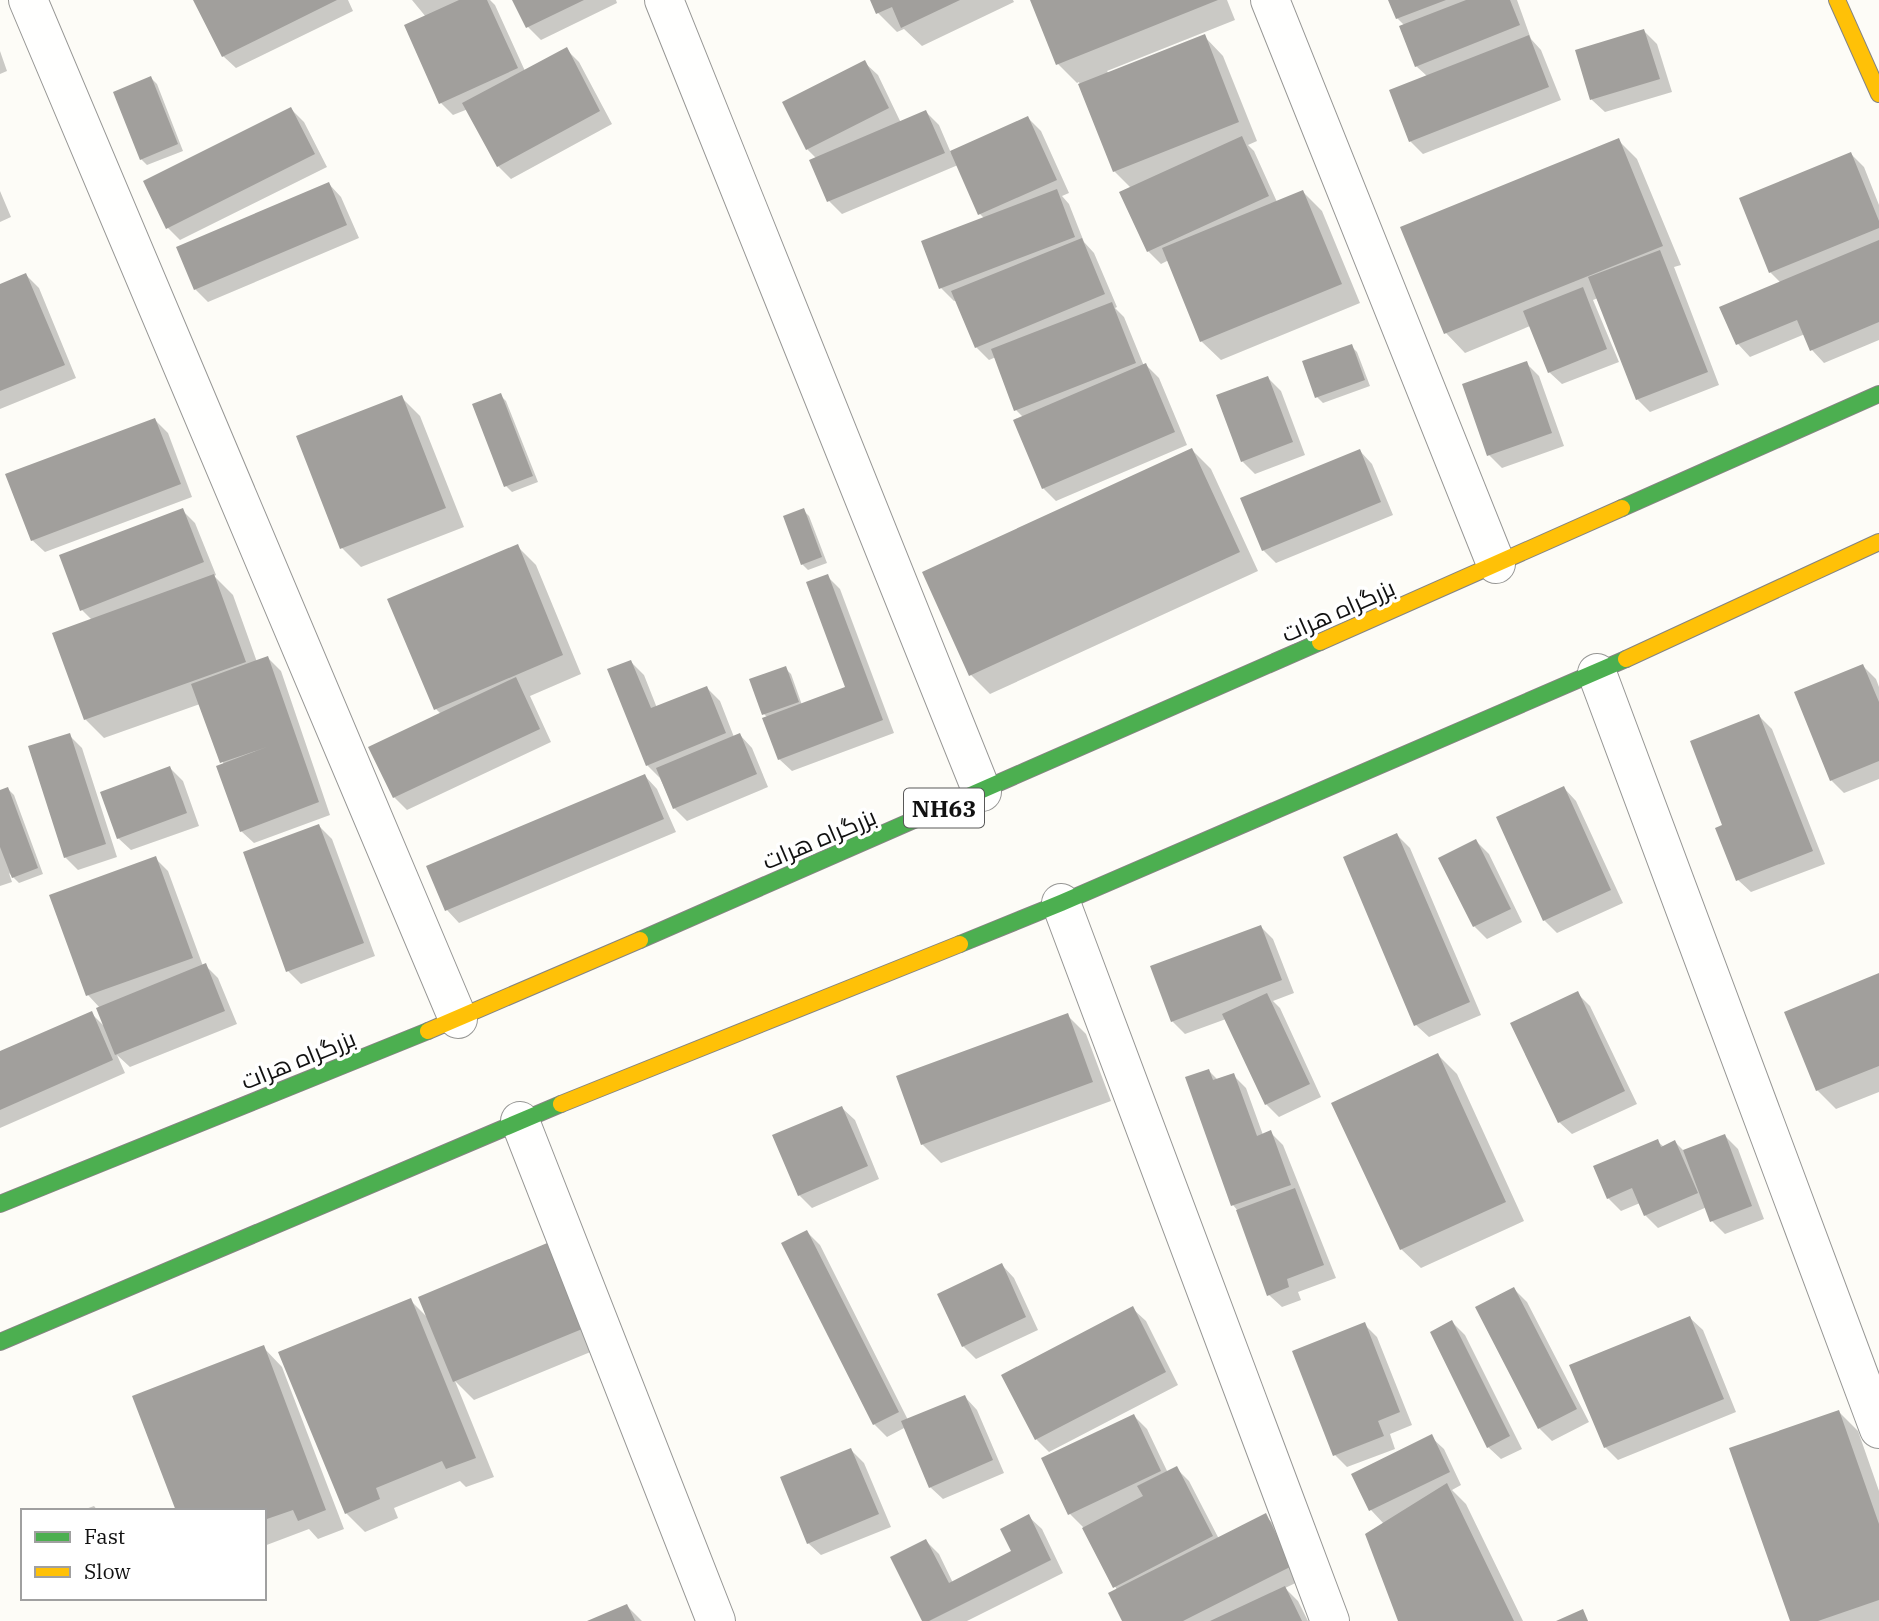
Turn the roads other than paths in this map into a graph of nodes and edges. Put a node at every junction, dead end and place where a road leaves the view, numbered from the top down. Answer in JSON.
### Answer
{"nodes":[{"id":1,"x":28,"y":0,"type":"edge"},
{"id":2,"x":664,"y":0,"type":"edge"},
{"id":3,"x":1270,"y":0,"type":"edge"},
{"id":4,"x":1837,"y":0,"type":"edge"},
{"id":5,"x":1879,"y":94,"type":"edge"},
{"id":6,"x":1879,"y":394,"type":"edge"},
{"id":7,"x":1879,"y":542,"type":"edge"},
{"id":8,"x":1496,"y":564,"type":"junction"},
{"id":9,"x":1597,"y":673,"type":"junction"},
{"id":10,"x":982,"y":792,"type":"junction"},
{"id":11,"x":1061,"y":903,"type":"junction"},
{"id":12,"x":458,"y":1019,"type":"junction"},
{"id":13,"x":520,"y":1121,"type":"junction"},
{"id":14,"x":0,"y":1203,"type":"edge"},
{"id":15,"x":0,"y":1342,"type":"edge"},
{"id":16,"x":1879,"y":1429,"type":"edge"},
{"id":17,"x":716,"y":1621,"type":"edge"},
{"id":18,"x":1330,"y":1621,"type":"edge"}],
"edges":[{"from":1,"to":12,"type":"street"},
{"from":2,"to":10,"type":"street"},
{"from":3,"to":8,"type":"street"},
{"from":4,"to":5,"type":"highway"},
{"from":6,"to":8,"type":"highway","name":"بزرگراه هرات","number":"NH63"},
{"from":7,"to":9,"type":"highway"},
{"from":8,"to":10,"type":"highway","name":"بزرگراه هرات","number":"NH63"},
{"from":9,"to":11,"type":"highway"},
{"from":9,"to":16,"type":"street"},
{"from":10,"to":12,"type":"highway","name":"بزرگراه هرات","number":"NH63"},
{"from":11,"to":13,"type":"highway"},
{"from":11,"to":18,"type":"street"},
{"from":12,"to":14,"type":"highway","name":"بزرگراه هرات","number":"NH63"},
{"from":13,"to":15,"type":"highway"},
{"from":13,"to":17,"type":"street"}]}
